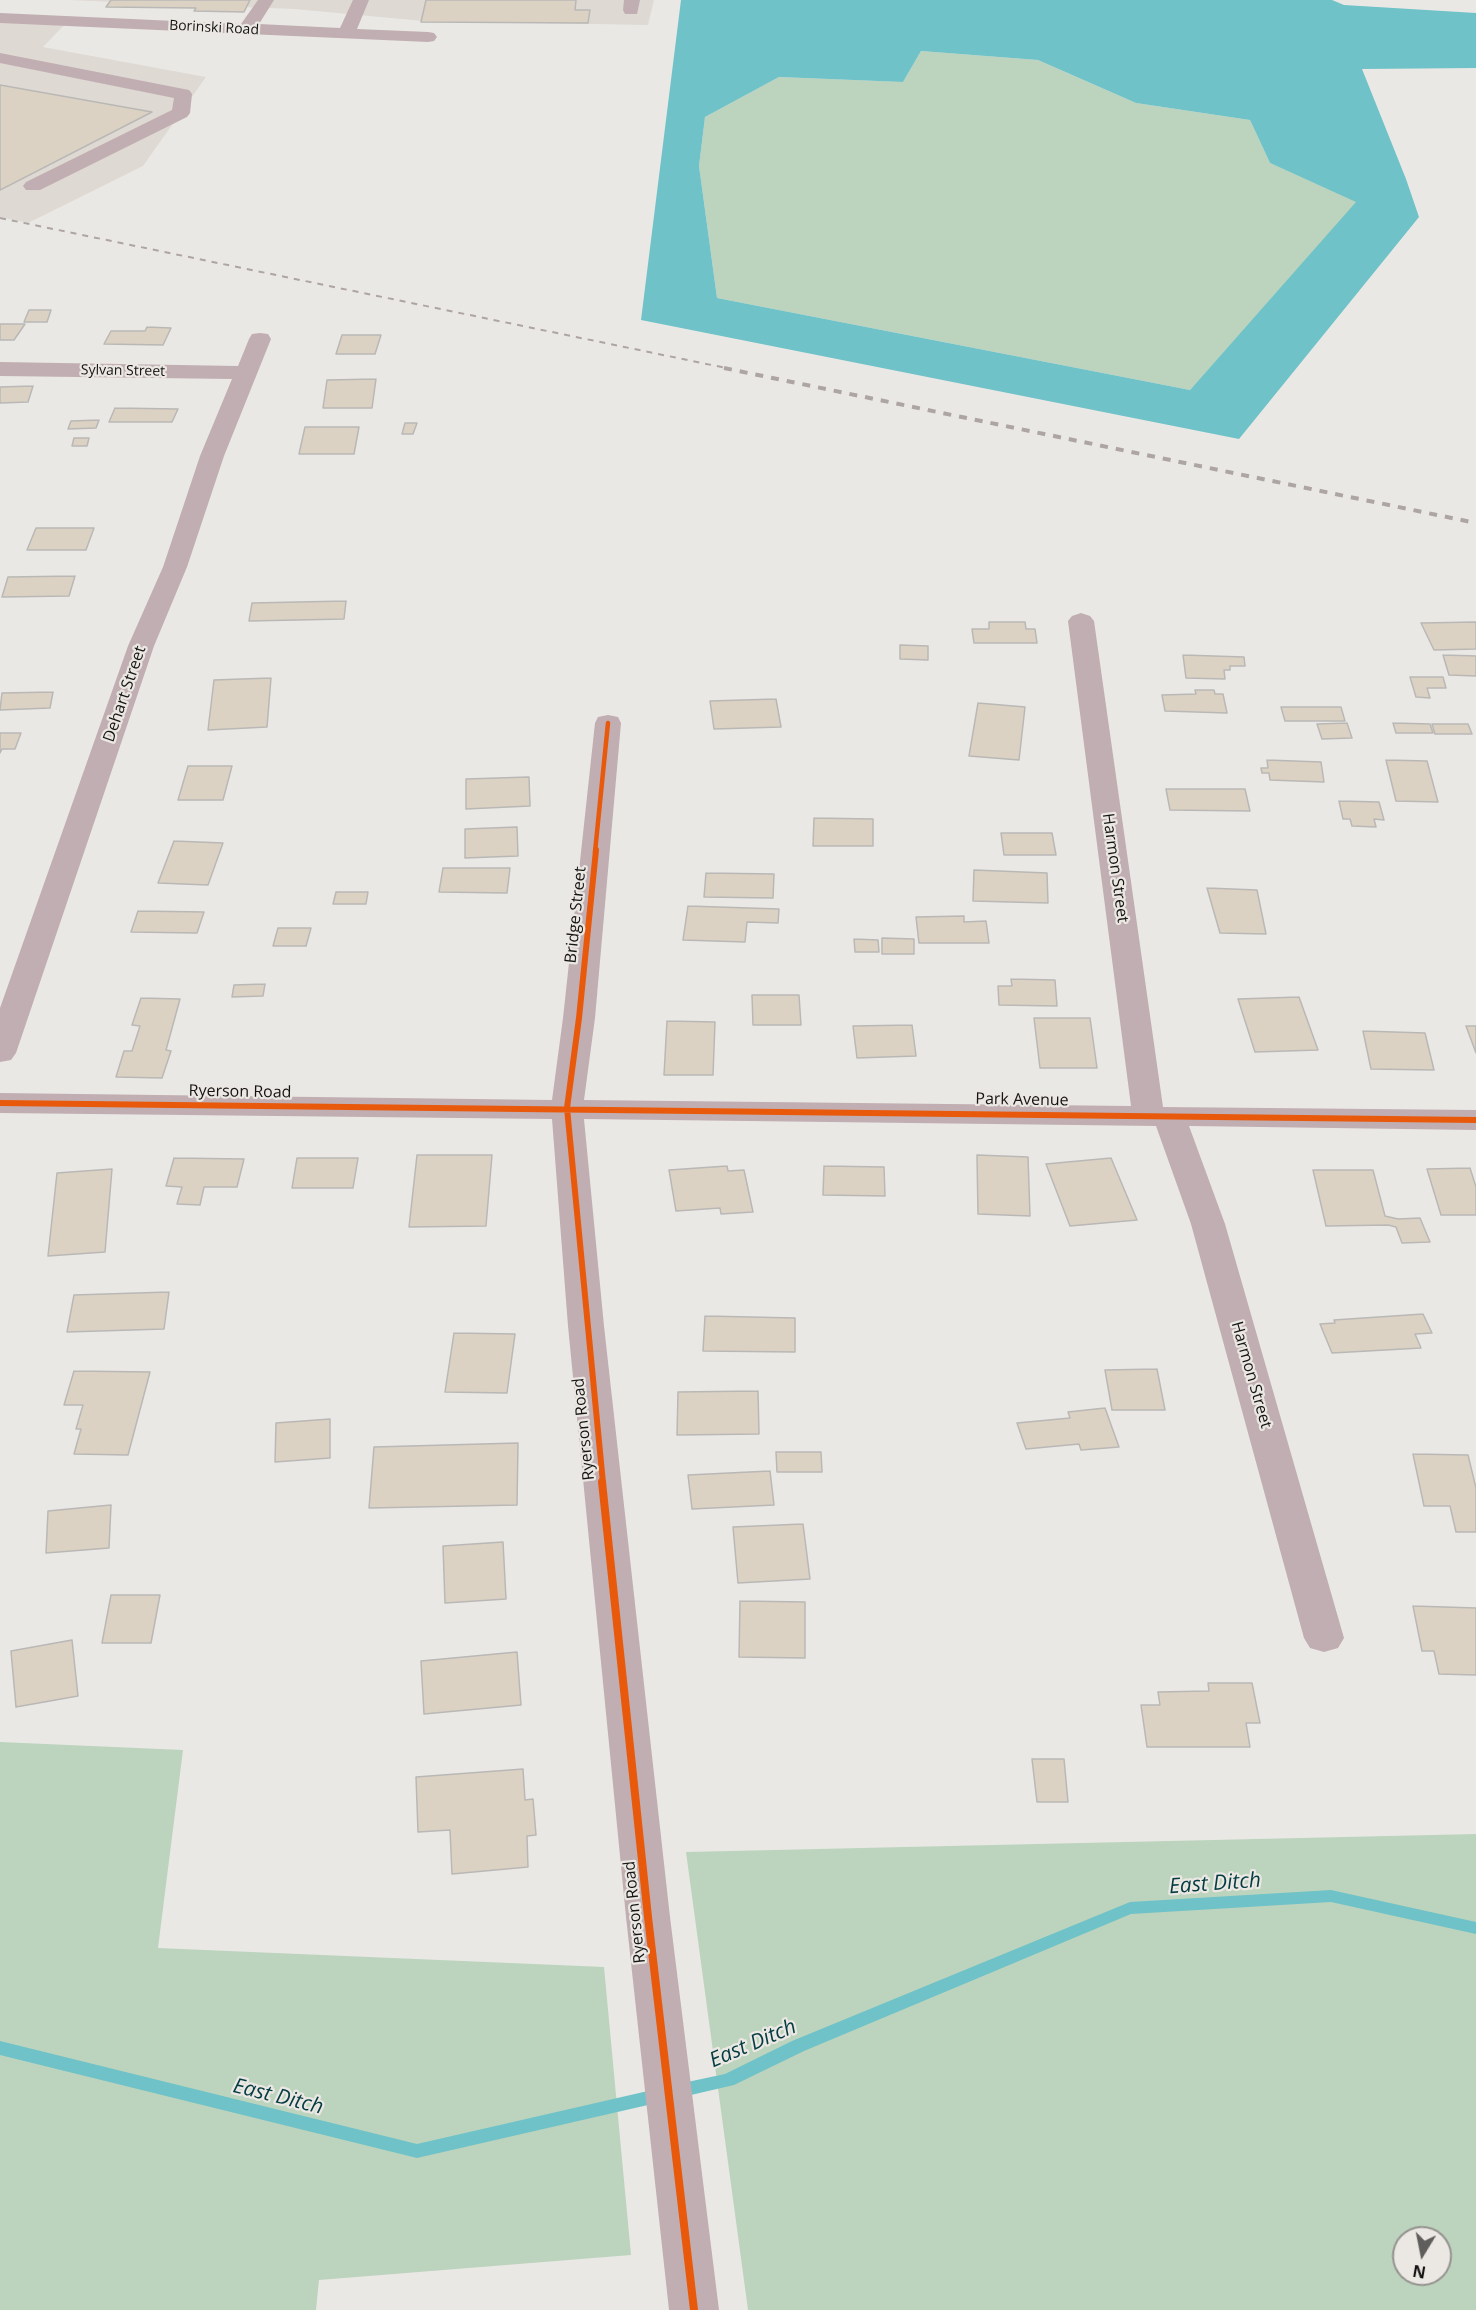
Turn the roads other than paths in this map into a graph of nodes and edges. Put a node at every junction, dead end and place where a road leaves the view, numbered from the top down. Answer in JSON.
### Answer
{"nodes":[{"id":1,"x":9,"y":0,"type":"edge"},
{"id":2,"x":266,"y":0,"type":"edge"},
{"id":3,"x":361,"y":0,"type":"edge"},
{"id":4,"x":50,"y":7,"type":"dead end"},
{"id":5,"x":0,"y":12,"type":"edge"},
{"id":6,"x":0,"y":18,"type":"edge"},
{"id":7,"x":37,"y":20,"type":"junction"},
{"id":8,"x":245,"y":30,"type":"junction"},
{"id":9,"x":346,"y":33,"type":"junction"},
{"id":10,"x":428,"y":37,"type":"dead end"},
{"id":11,"x":0,"y":58,"type":"edge"},
{"id":12,"x":33,"y":186,"type":"dead end"},
{"id":13,"x":260,"y":339,"type":"dead end"},
{"id":14,"x":0,"y":369,"type":"edge"},
{"id":15,"x":246,"y":373,"type":"junction"},
{"id":16,"x":1081,"y":621,"type":"dead end"},
{"id":17,"x":608,"y":723,"type":"dead end"},
{"id":18,"x":0,"y":1053,"type":"edge"},
{"id":19,"x":0,"y":1103,"type":"edge"},
{"id":20,"x":567,"y":1108,"type":"junction"},
{"id":21,"x":1159,"y":1116,"type":"junction"},
{"id":22,"x":1476,"y":1120,"type":"edge"},
{"id":23,"x":1324,"y":1638,"type":"dead end"},
{"id":24,"x":694,"y":2310,"type":"edge"}],
"edges":[{"from":1,"to":5,"type":"street"},
{"from":2,"to":8,"type":"street"},
{"from":3,"to":9,"type":"street"},
{"from":4,"to":7,"type":"street"},
{"from":6,"to":7,"type":"street","name":"Borinski Road"},
{"from":7,"to":8,"type":"street","name":"Borinski Road"},
{"from":8,"to":9,"type":"street","name":"Borinski Road"},
{"from":9,"to":10,"type":"street","name":"Borinski Road"},
{"from":11,"to":12,"type":"street"},
{"from":13,"to":15,"type":"street","name":"Dehart Street"},
{"from":14,"to":15,"type":"street","name":"Sylvan Street"},
{"from":15,"to":18,"type":"street","name":"Dehart Street"},
{"from":16,"to":21,"type":"street","name":"Harmon Street"},
{"from":17,"to":20,"type":"street","name":"Bridge Street"},
{"from":19,"to":20,"type":"street","name":"Ryerson Road"},
{"from":20,"to":21,"type":"street","name":"Park Avenue"},
{"from":20,"to":24,"type":"street","name":"Ryerson Road"},
{"from":21,"to":22,"type":"street","name":"Park Avenue"},
{"from":21,"to":23,"type":"street","name":"Harmon Street"}]}
